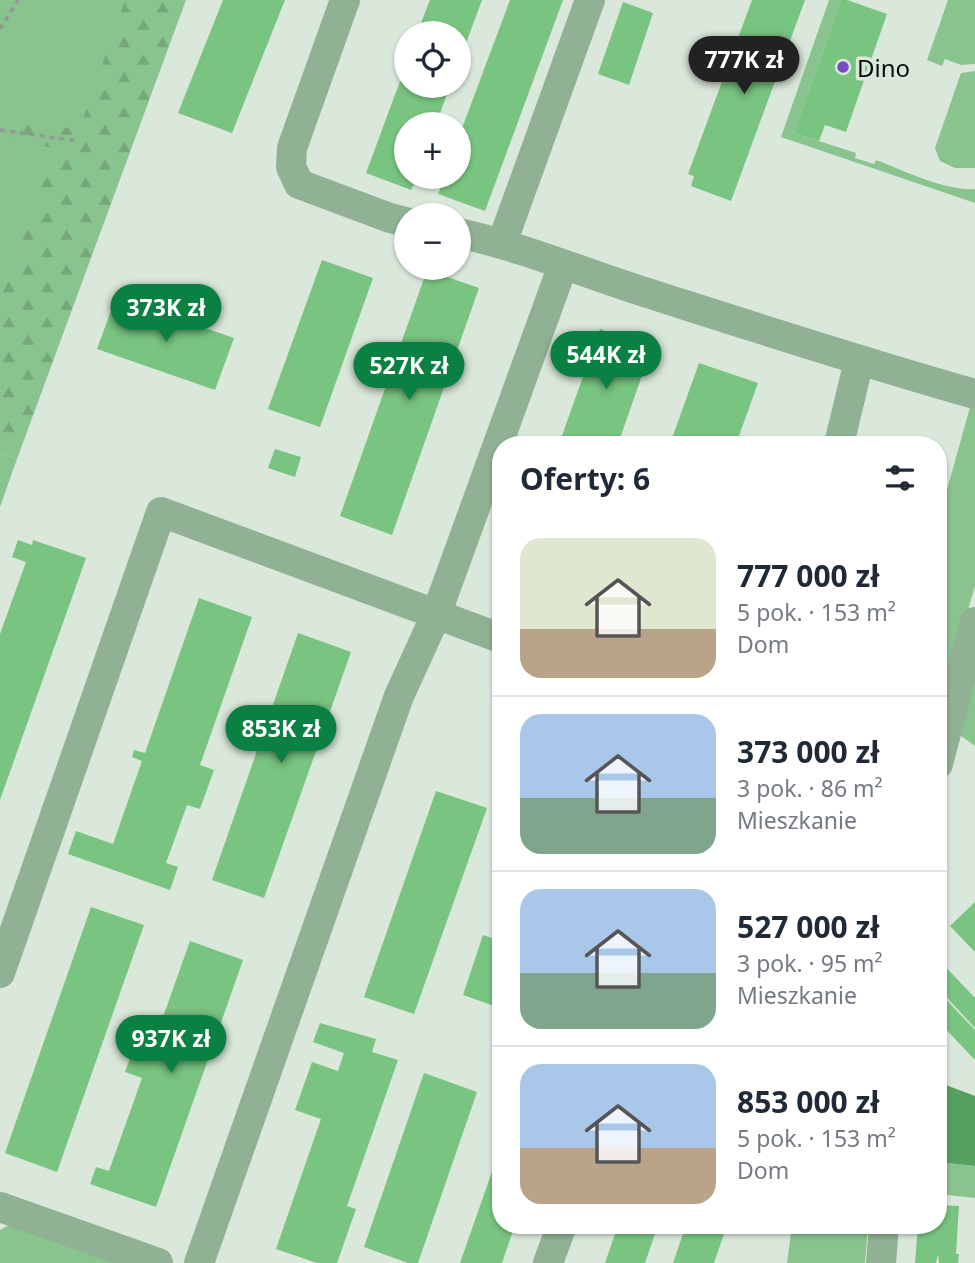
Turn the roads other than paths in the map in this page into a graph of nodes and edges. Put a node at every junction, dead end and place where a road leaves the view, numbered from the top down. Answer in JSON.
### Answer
{"nodes":[{"id":1,"x":345,"y":0,"type":"edge"},
{"id":2,"x":590,"y":0,"type":"edge"},
{"id":3,"x":394,"y":219,"type":"edge"},
{"id":4,"x":471,"y":236,"type":"edge"},
{"id":5,"x":502,"y":243,"type":"junction"},
{"id":6,"x":563,"y":265,"type":"junction"},
{"id":7,"x":859,"y":361,"type":"junction"},
{"id":8,"x":975,"y":394,"type":"edge"},
{"id":9,"x":501,"y":436,"type":"edge"},
{"id":10,"x":841,"y":436,"type":"edge"},
{"id":11,"x":492,"y":461,"type":"edge"},
{"id":12,"x":436,"y":615,"type":"junction"},
{"id":13,"x":975,"y":621,"type":"edge"},
{"id":14,"x":492,"y":635,"type":"edge"},
{"id":15,"x":947,"y":729,"type":"edge"},
{"id":16,"x":0,"y":973,"type":"edge"},
{"id":17,"x":0,"y":1207,"type":"edge"},
{"id":18,"x":559,"y":1234,"type":"edge"},
{"id":19,"x":883,"y":1234,"type":"edge"},
{"id":20,"x":158,"y":1263,"type":"edge"},
{"id":21,"x":199,"y":1263,"type":"edge"},
{"id":22,"x":548,"y":1263,"type":"edge"},
{"id":23,"x":881,"y":1263,"type":"edge"}],
"edges":[{"from":1,"to":3,"type":"street"},
{"from":2,"to":5,"type":"street"},
{"from":4,"to":5,"type":"street"},
{"from":5,"to":6,"type":"street"},
{"from":6,"to":7,"type":"street"},
{"from":6,"to":9,"type":"street"},
{"from":7,"to":8,"type":"street"},
{"from":7,"to":10,"type":"street"},
{"from":11,"to":12,"type":"street"},
{"from":12,"to":14,"type":"street"},
{"from":12,"to":16,"type":"street"},
{"from":12,"to":21,"type":"street"},
{"from":13,"to":15,"type":"street"},
{"from":17,"to":20,"type":"street"},
{"from":18,"to":22,"type":"street"},
{"from":19,"to":23,"type":"street"}]}
